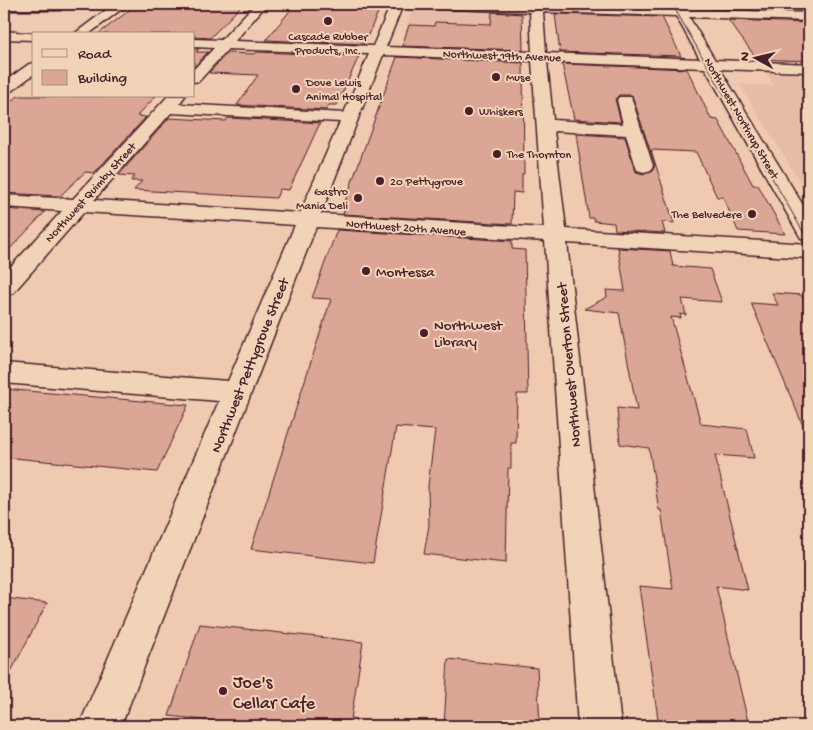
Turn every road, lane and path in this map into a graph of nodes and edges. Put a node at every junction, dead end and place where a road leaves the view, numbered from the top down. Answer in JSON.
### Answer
{"nodes":[{"id":1,"x":122,"y":4,"type":"edge"},
{"id":2,"x":261,"y":4,"type":"edge"},
{"id":3,"x":397,"y":4,"type":"edge"},
{"id":4,"x":406,"y":4,"type":"edge"},
{"id":5,"x":4,"y":6,"type":"edge"},
{"id":6,"x":60,"y":6,"type":"dead end"},
{"id":7,"x":480,"y":6,"type":"junction"},
{"id":8,"x":537,"y":6,"type":"edge"},
{"id":9,"x":678,"y":8,"type":"edge"},
{"id":10,"x":458,"y":12,"type":"dead end"},
{"id":11,"x":809,"y":17,"type":"edge"},
{"id":12,"x":83,"y":32,"type":"edge"},
{"id":13,"x":4,"y":35,"type":"edge"},
{"id":14,"x":32,"y":36,"type":"edge"},
{"id":15,"x":195,"y":43,"type":"edge"},
{"id":16,"x":225,"y":44,"type":"junction"},
{"id":17,"x":378,"y":50,"type":"junction"},
{"id":18,"x":540,"y":57,"type":"junction"},
{"id":19,"x":710,"y":64,"type":"junction"},
{"id":20,"x":809,"y":68,"type":"edge"},
{"id":21,"x":32,"y":70,"type":"edge"},
{"id":22,"x":195,"y":77,"type":"edge"},
{"id":23,"x":4,"y":88,"type":"edge"},
{"id":24,"x":625,"y":100,"type":"dead end"},
{"id":25,"x":172,"y":102,"type":"edge"},
{"id":26,"x":350,"y":118,"type":"junction"},
{"id":27,"x":546,"y":125,"type":"junction"},
{"id":28,"x":634,"y":130,"type":"junction"},
{"id":29,"x":644,"y":166,"type":"dead end"},
{"id":30,"x":4,"y":201,"type":"edge"},
{"id":31,"x":77,"y":206,"type":"junction"},
{"id":32,"x":307,"y":221,"type":"junction"},
{"id":33,"x":809,"y":233,"type":"edge"},
{"id":34,"x":557,"y":237,"type":"junction"},
{"id":35,"x":809,"y":251,"type":"edge"},
{"id":36,"x":4,"y":288,"type":"edge"},
{"id":37,"x":4,"y":373,"type":"edge"},
{"id":38,"x":237,"y":392,"type":"junction"},
{"id":39,"x":100,"y":726,"type":"edge"},
{"id":40,"x":600,"y":726,"type":"edge"}],
"edges":[{"from":1,"to":12,"type":"street"},
{"from":2,"to":16,"type":"street"},
{"from":3,"to":17,"type":"street","name":"Northwest Pettygrove Street"},
{"from":4,"to":7,"type":"street"},
{"from":5,"to":6,"type":"street"},
{"from":7,"to":8,"type":"street"},
{"from":7,"to":10,"type":"street"},
{"from":8,"to":9,"type":"street"},
{"from":8,"to":18,"type":"street","name":"Northwest Overton Street"},
{"from":9,"to":11,"type":"street"},
{"from":9,"to":19,"type":"street","name":"Northwest Northrup Street"},
{"from":13,"to":14,"type":"street"},
{"from":15,"to":16,"type":"street","name":"Northwest 19th Avenue"},
{"from":16,"to":17,"type":"street","name":"Northwest 19th Avenue"},
{"from":16,"to":22,"type":"street"},
{"from":17,"to":18,"type":"street","name":"Northwest 19th Avenue"},
{"from":17,"to":26,"type":"street","name":"Northwest Pettygrove Street"},
{"from":18,"to":19,"type":"street","name":"Northwest 19th Avenue"},
{"from":18,"to":27,"type":"street","name":"Northwest Overton Street"},
{"from":19,"to":20,"type":"street","name":"Northwest 19th Avenue"},
{"from":19,"to":33,"type":"street","name":"Northwest Northrup Street"},
{"from":21,"to":23,"type":"street"},
{"from":24,"to":28,"type":"street"},
{"from":25,"to":26,"type":"street"},
{"from":25,"to":31,"type":"street","name":"Northwest Quimby Street"},
{"from":26,"to":32,"type":"street","name":"Northwest Pettygrove Street"},
{"from":27,"to":28,"type":"street"},
{"from":27,"to":34,"type":"street","name":"Northwest Overton Street"},
{"from":28,"to":29,"type":"street"},
{"from":30,"to":31,"type":"street","name":"Northwest 20th Avenue"},
{"from":31,"to":32,"type":"street","name":"Northwest 20th Avenue"},
{"from":31,"to":36,"type":"street","name":"Northwest Quimby Street"},
{"from":32,"to":34,"type":"street","name":"Northwest 20th Avenue"},
{"from":32,"to":38,"type":"street","name":"Northwest Pettygrove Street"},
{"from":34,"to":35,"type":"street","name":"Northwest 20th Avenue"},
{"from":34,"to":40,"type":"street","name":"Northwest Overton Street"},
{"from":37,"to":38,"type":"street"},
{"from":38,"to":39,"type":"street","name":"Northwest Pettygrove Street"}]}
